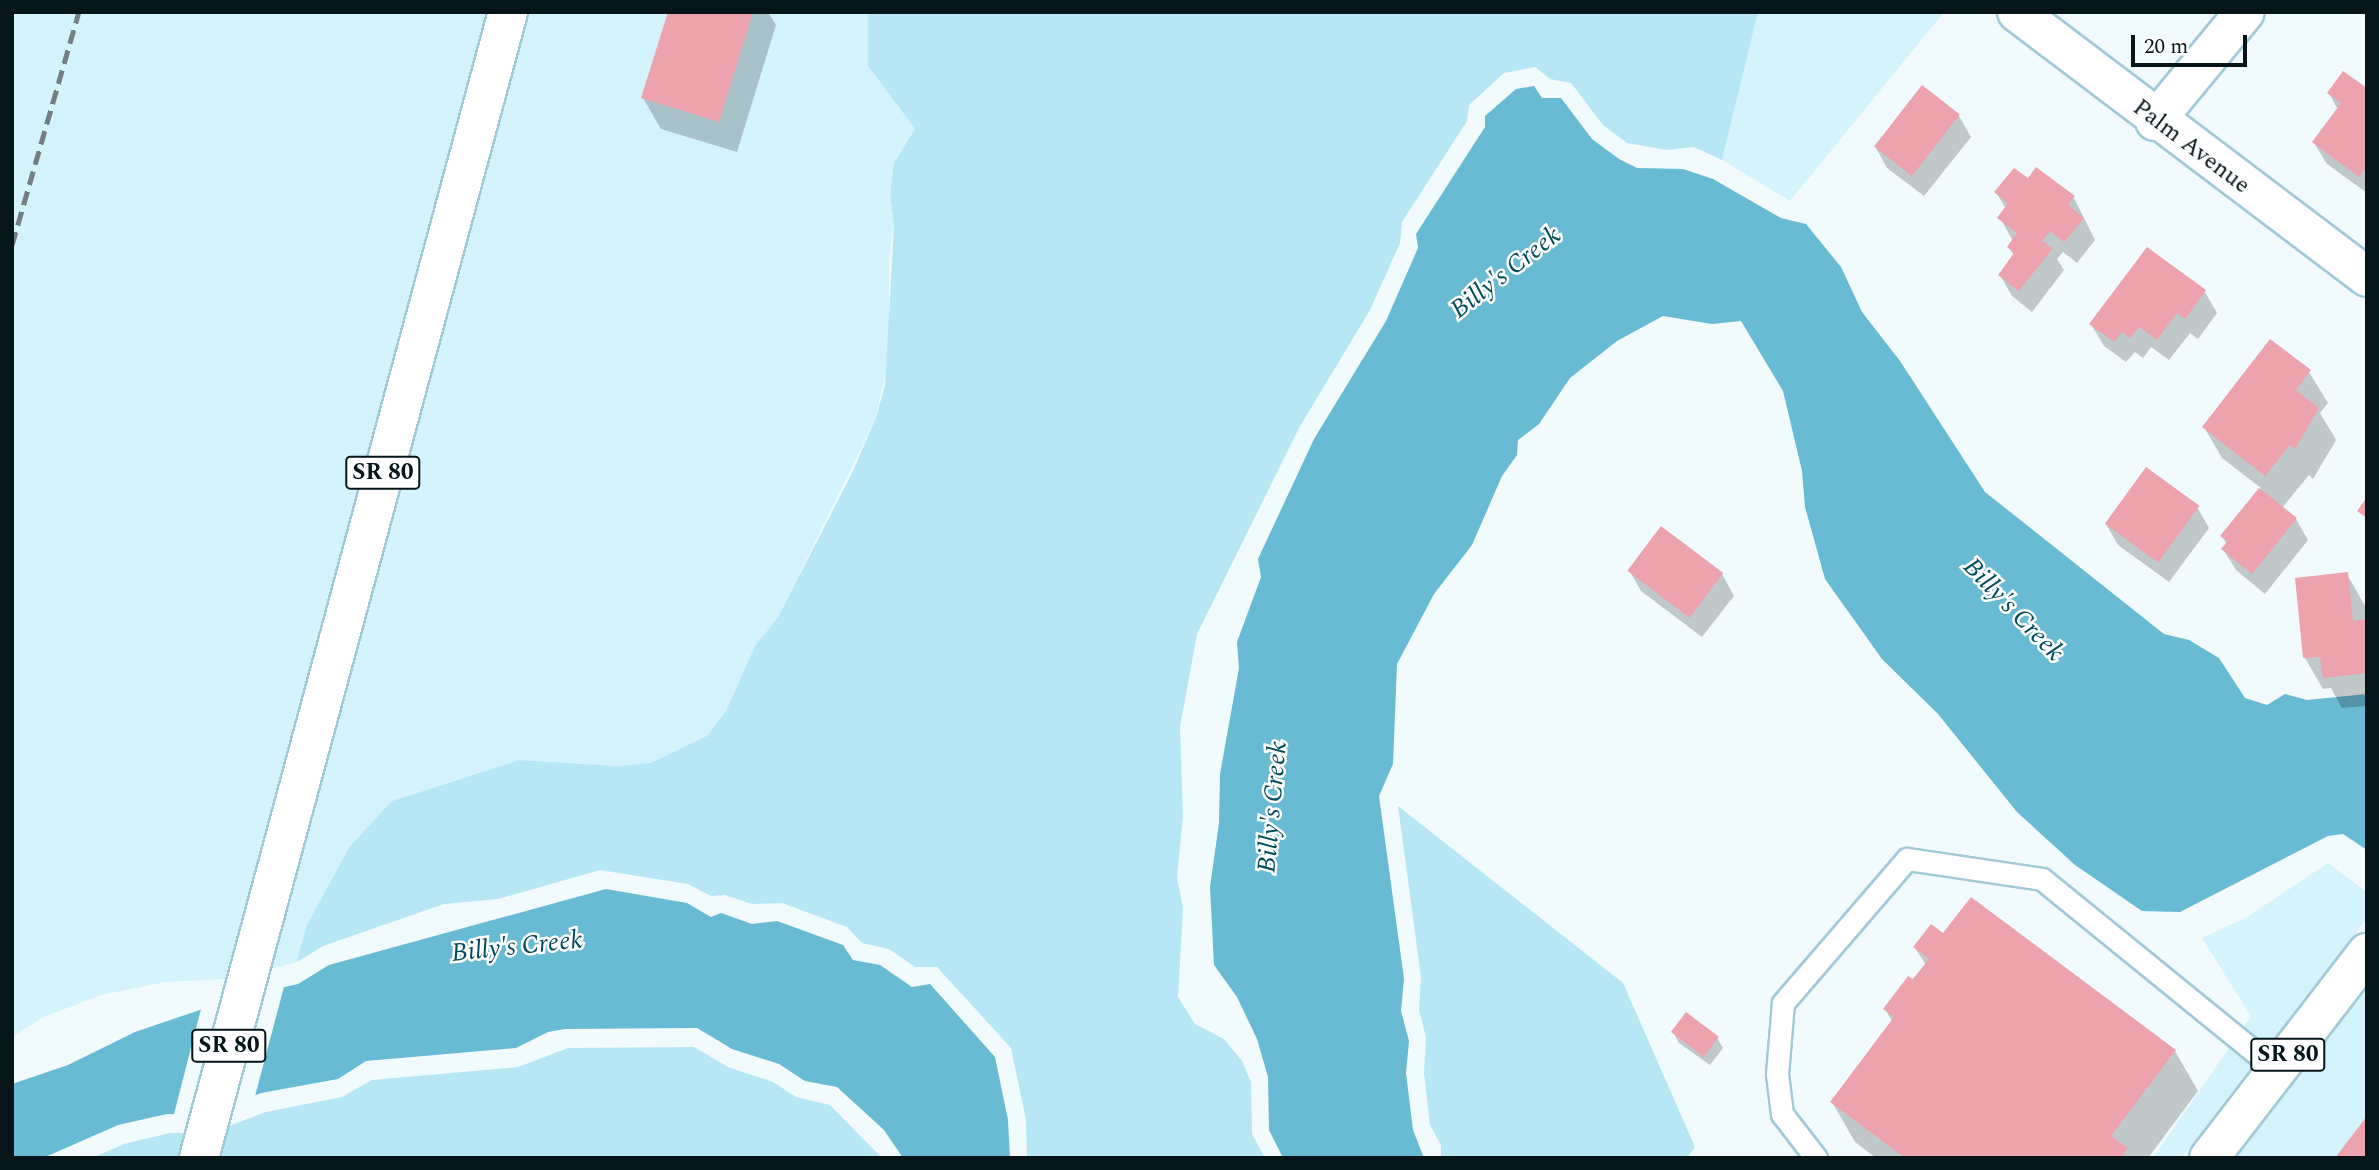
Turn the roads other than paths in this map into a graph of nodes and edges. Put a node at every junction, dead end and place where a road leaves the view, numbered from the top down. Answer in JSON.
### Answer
{"nodes":[{"id":1,"x":508,"y":12,"type":"edge"},
{"id":2,"x":2017,"y":12,"type":"edge"},
{"id":3,"x":2245,"y":12,"type":"edge"},
{"id":4,"x":2155,"y":121,"type":"junction"},
{"id":5,"x":2367,"y":277,"type":"edge"},
{"id":6,"x":2367,"y":953,"type":"edge"},
{"id":7,"x":2277,"y":1070,"type":"junction"},
{"id":8,"x":199,"y":1158,"type":"edge"},
{"id":9,"x":1816,"y":1158,"type":"edge"},
{"id":10,"x":2209,"y":1158,"type":"edge"}],
"edges":[{"from":1,"to":8,"type":"main road","number":"SR 80"},
{"from":2,"to":4,"type":"main road","name":"Palm Avenue"},
{"from":3,"to":4,"type":"main road"},
{"from":4,"to":5,"type":"main road","name":"Palm Avenue"},
{"from":6,"to":7,"type":"main road","number":"SR 80"},
{"from":7,"to":9,"type":"lane"},
{"from":7,"to":10,"type":"main road","number":"SR 80"}]}
